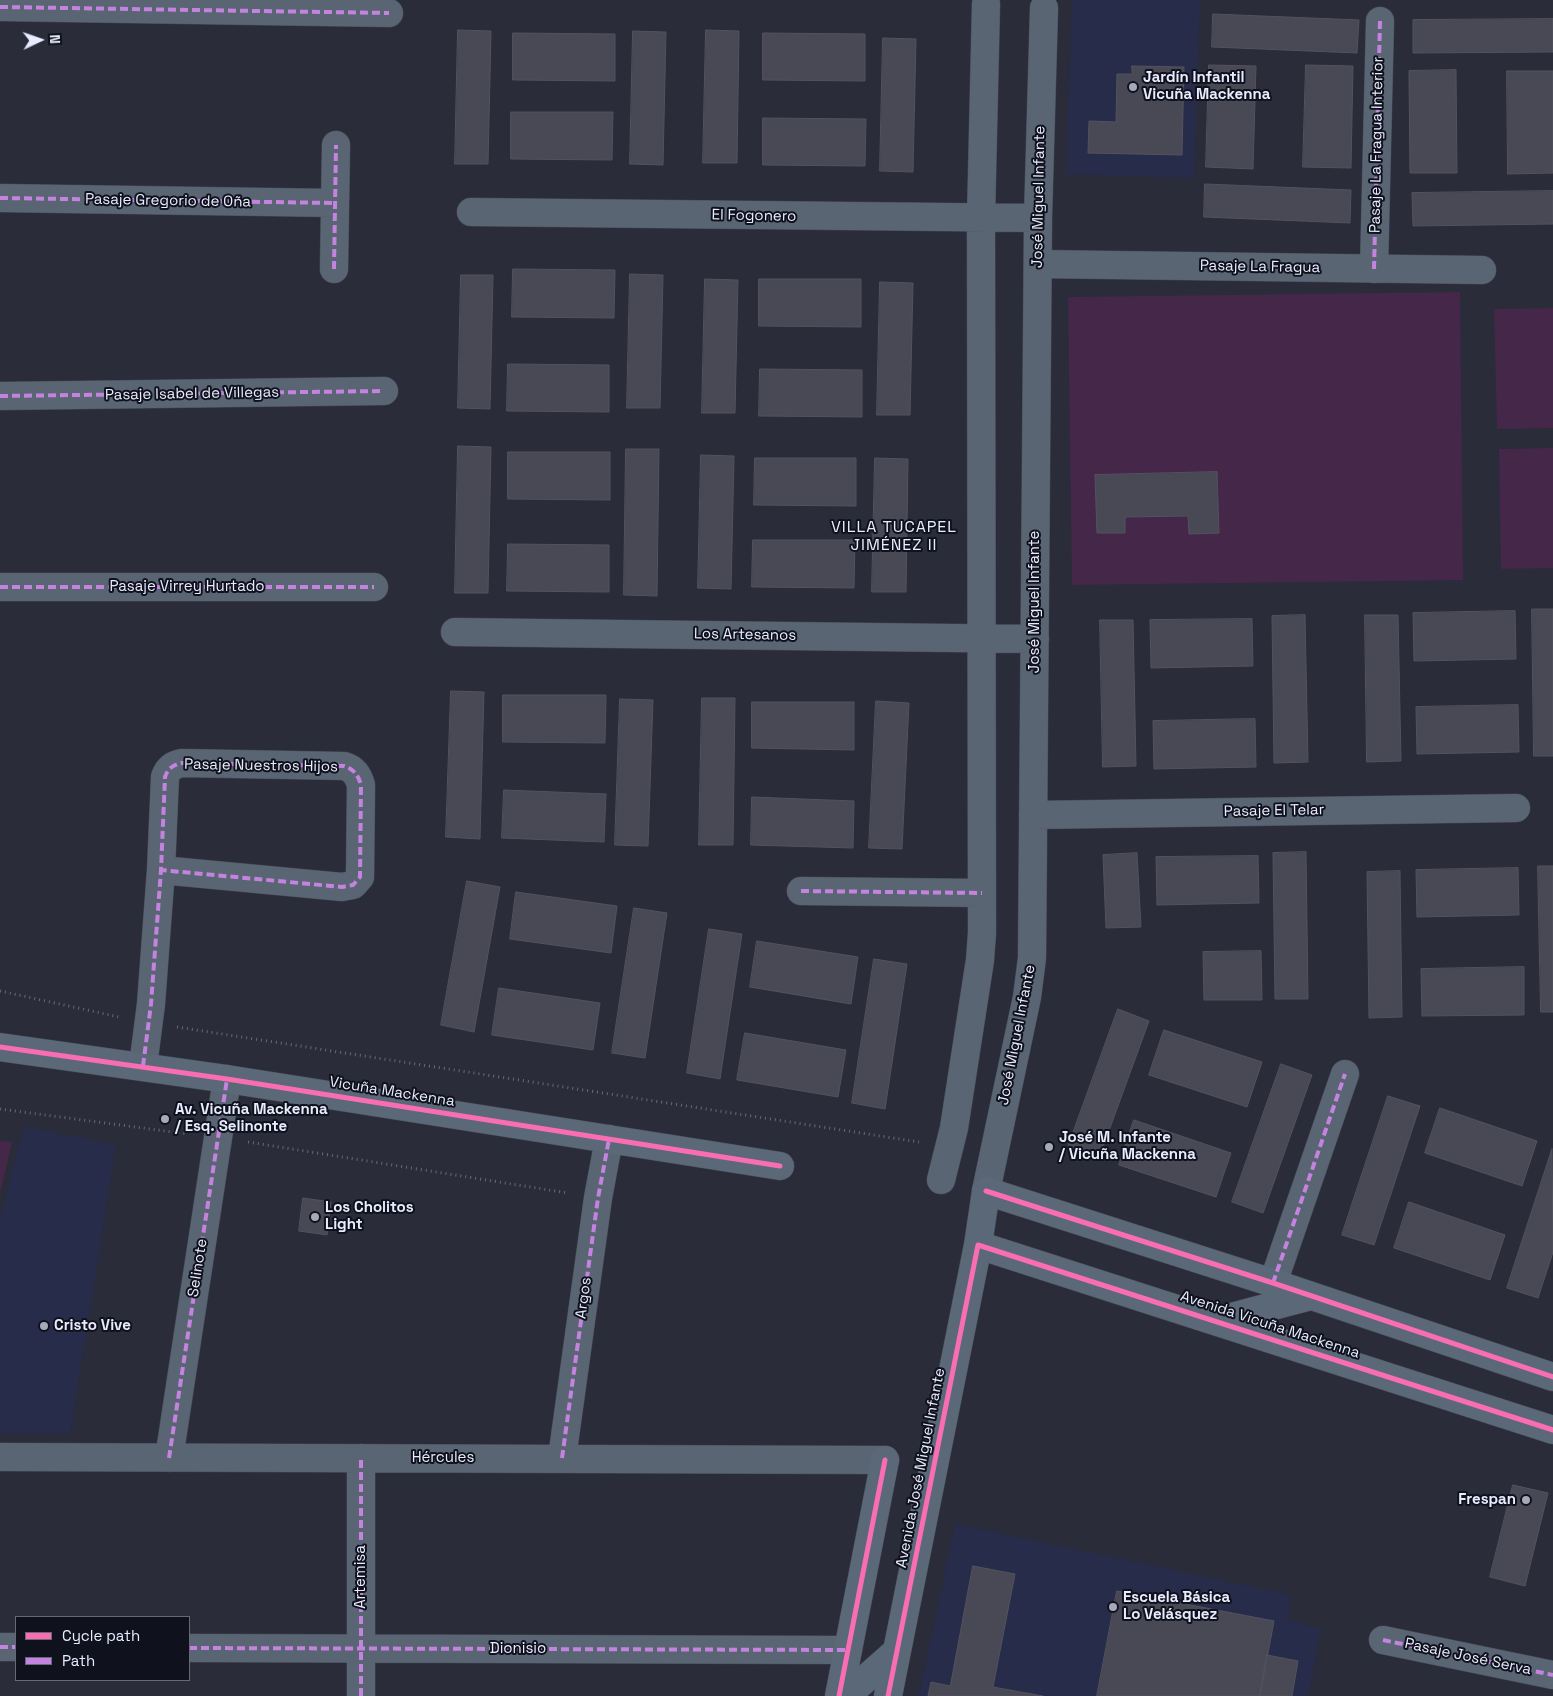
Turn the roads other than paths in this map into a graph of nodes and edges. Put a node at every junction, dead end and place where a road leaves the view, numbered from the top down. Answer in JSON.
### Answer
{"nodes":[{"id":1,"x":986,"y":4,"type":"dead end"},
{"id":2,"x":0,"y":7,"type":"edge"},
{"id":3,"x":1044,"y":8,"type":"dead end"},
{"id":4,"x":389,"y":13,"type":"dead end"},
{"id":5,"x":1380,"y":21,"type":"dead end"},
{"id":6,"x":336,"y":145,"type":"dead end"},
{"id":7,"x":0,"y":198,"type":"edge"},
{"id":8,"x":335,"y":203,"type":"junction"},
{"id":9,"x":471,"y":212,"type":"dead end"},
{"id":10,"x":981,"y":218,"type":"junction"},
{"id":11,"x":1038,"y":218,"type":"junction"},
{"id":12,"x":1038,"y":264,"type":"junction"},
{"id":13,"x":1374,"y":268,"type":"junction"},
{"id":14,"x":334,"y":270,"type":"dead end"},
{"id":15,"x":1482,"y":270,"type":"dead end"},
{"id":16,"x":384,"y":391,"type":"dead end"},
{"id":17,"x":0,"y":396,"type":"edge"},
{"id":18,"x":0,"y":587,"type":"edge"},
{"id":19,"x":374,"y":587,"type":"dead end"},
{"id":20,"x":455,"y":632,"type":"dead end"},
{"id":21,"x":981,"y":638,"type":"junction"},
{"id":22,"x":1035,"y":638,"type":"junction"},
{"id":23,"x":1516,"y":808,"type":"dead end"},
{"id":24,"x":1033,"y":815,"type":"junction"},
{"id":25,"x":161,"y":870,"type":"junction"},
{"id":26,"x":800,"y":891,"type":"dead end"},
{"id":27,"x":982,"y":893,"type":"junction"},
{"id":28,"x":0,"y":1047,"type":"edge"},
{"id":29,"x":143,"y":1066,"type":"junction"},
{"id":30,"x":1345,"y":1074,"type":"dead end"},
{"id":31,"x":228,"y":1079,"type":"junction"},
{"id":32,"x":609,"y":1139,"type":"junction"},
{"id":33,"x":780,"y":1166,"type":"dead end"},
{"id":34,"x":941,"y":1180,"type":"dead end"},
{"id":35,"x":986,"y":1191,"type":"junction"},
{"id":36,"x":978,"y":1244,"type":"junction"},
{"id":37,"x":1273,"y":1283,"type":"junction"},
{"id":38,"x":1311,"y":1296,"type":"junction"},
{"id":39,"x":1216,"y":1321,"type":"junction"},
{"id":40,"x":1553,"y":1377,"type":"edge"},
{"id":41,"x":1553,"y":1430,"type":"edge"},
{"id":42,"x":0,"y":1457,"type":"edge"},
{"id":43,"x":169,"y":1458,"type":"junction"},
{"id":44,"x":361,"y":1458,"type":"junction"},
{"id":45,"x":562,"y":1458,"type":"junction"},
{"id":46,"x":885,"y":1460,"type":"joint"},
{"id":47,"x":1383,"y":1640,"type":"dead end"},
{"id":48,"x":0,"y":1647,"type":"edge"},
{"id":49,"x":15,"y":1647,"type":"edge"},
{"id":50,"x":190,"y":1648,"type":"edge"},
{"id":51,"x":361,"y":1648,"type":"junction"},
{"id":52,"x":848,"y":1650,"type":"junction"},
{"id":53,"x":897,"y":1651,"type":"junction"},
{"id":54,"x":1553,"y":1675,"type":"edge"},
{"id":55,"x":361,"y":1696,"type":"edge"},
{"id":56,"x":839,"y":1696,"type":"edge"},
{"id":57,"x":846,"y":1696,"type":"edge"},
{"id":58,"x":888,"y":1696,"type":"edge"}],
"edges":[{"from":1,"to":10,"type":"street"},
{"from":2,"to":4,"type":"street"},
{"from":3,"to":11,"type":"street","name":"José Miguel Infante"},
{"from":5,"to":13,"type":"street","name":"Pasaje La Fragua Interior"},
{"from":6,"to":8,"type":"street"},
{"from":7,"to":8,"type":"street","name":"Pasaje Gregorio de Oña"},
{"from":8,"to":14,"type":"street"},
{"from":9,"to":10,"type":"street","name":"El Fogonero"},
{"from":10,"to":11,"type":"street","name":"El Fogonero"},
{"from":10,"to":21,"type":"street"},
{"from":11,"to":12,"type":"street","name":"José Miguel Infante"},
{"from":12,"to":13,"type":"street","name":"Pasaje La Fragua"},
{"from":12,"to":22,"type":"street","name":"José Miguel Infante"},
{"from":13,"to":15,"type":"street","name":"Pasaje La Fragua"},
{"from":16,"to":17,"type":"street","name":"Pasaje Isabel de Villegas"},
{"from":18,"to":19,"type":"street","name":"Pasaje Virrey Hurtado"},
{"from":20,"to":21,"type":"street","name":"Los Artesanos"},
{"from":21,"to":22,"type":"street","name":"Los Artesanos"},
{"from":21,"to":27,"type":"street"},
{"from":22,"to":24,"type":"street","name":"José Miguel Infante"},
{"from":23,"to":24,"type":"street","name":"Pasaje El Telar"},
{"from":24,"to":35,"type":"street","name":"José Miguel Infante"},
{"from":25,"to":25,"type":"street","name":"Pasaje Nuestros Hijos"},
{"from":25,"to":29,"type":"street","name":"Pasaje Nuestros Hijos"},
{"from":26,"to":27,"type":"street"},
{"from":27,"to":34,"type":"street"},
{"from":28,"to":29,"type":"main road","name":"Vicuña Mackenna"},
{"from":29,"to":31,"type":"main road","name":"Vicuña Mackenna"},
{"from":30,"to":37,"type":"street"},
{"from":31,"to":32,"type":"main road","name":"Vicuña Mackenna"},
{"from":31,"to":43,"type":"street","name":"Selinote"},
{"from":32,"to":33,"type":"main road","name":"Vicuña Mackenna"},
{"from":32,"to":45,"type":"street","name":"Argos"},
{"from":35,"to":36,"type":"main road","name":"Avenida José Miguel Infante"},
{"from":35,"to":37,"type":"main road"},
{"from":36,"to":39,"type":"main road","name":"Avenida Vicuña Mackenna"},
{"from":36,"to":53,"type":"main road","name":"Avenida José Miguel Infante"},
{"from":37,"to":38,"type":"main road"},
{"from":38,"to":39,"type":"main road"},
{"from":38,"to":40,"type":"main road"},
{"from":39,"to":41,"type":"main road","name":"Avenida Vicuña Mackenna"},
{"from":42,"to":43,"type":"street","name":"Hércules"},
{"from":43,"to":44,"type":"street","name":"Hércules"},
{"from":44,"to":45,"type":"street","name":"Hércules"},
{"from":44,"to":51,"type":"street","name":"Artemisa"},
{"from":45,"to":46,"type":"street","name":"Hércules"},
{"from":46,"to":52,"type":"main road"},
{"from":47,"to":54,"type":"street","name":"Pasaje José Serva"},
{"from":48,"to":49,"type":"street"},
{"from":50,"to":51,"type":"street","name":"Dionisio"},
{"from":51,"to":52,"type":"street","name":"Dionisio"},
{"from":51,"to":55,"type":"street","name":"Artemisa"},
{"from":52,"to":56,"type":"main road"},
{"from":53,"to":57,"type":"main road"},
{"from":53,"to":58,"type":"main road","name":"Avenida José Miguel Infante"}]}
